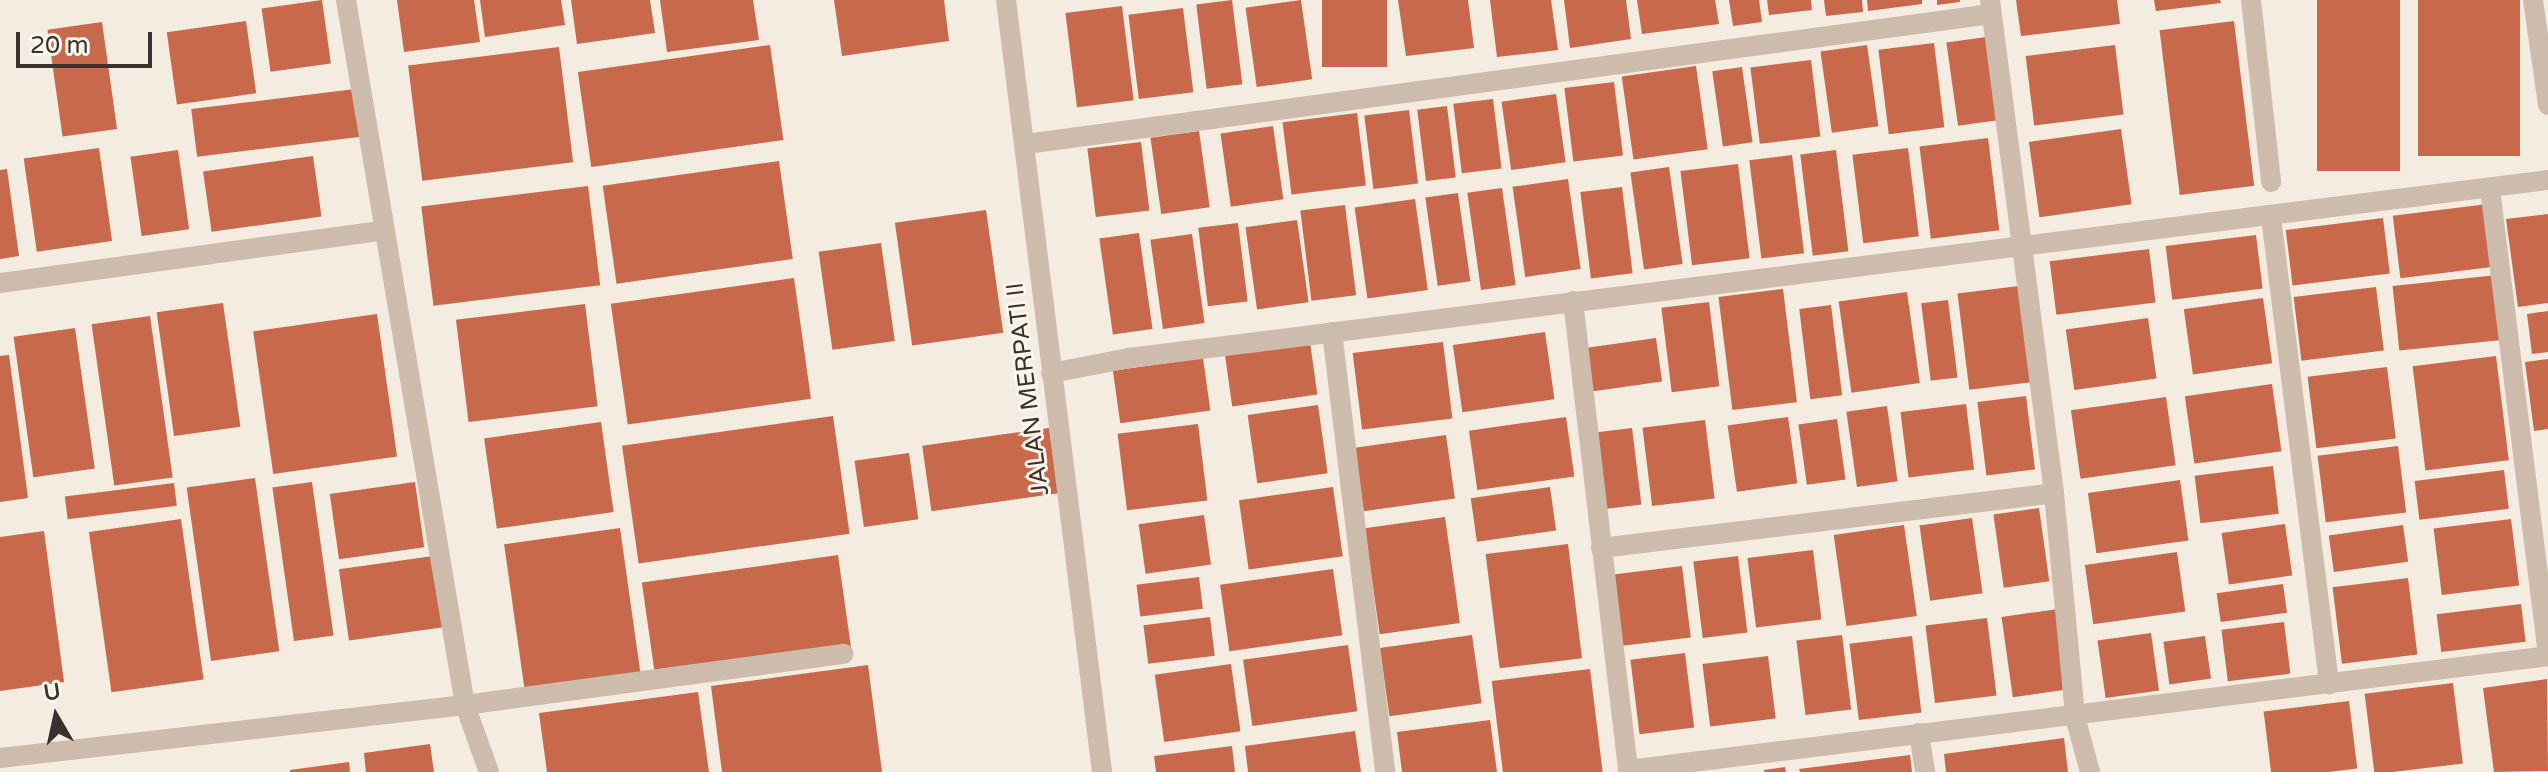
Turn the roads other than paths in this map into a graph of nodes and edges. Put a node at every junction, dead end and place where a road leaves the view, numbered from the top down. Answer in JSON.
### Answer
{"nodes":[{"id":1,"x":346,"y":0,"type":"edge"},
{"id":2,"x":1006,"y":0,"type":"edge"},
{"id":3,"x":2251,"y":0,"type":"edge"},
{"id":4,"x":2533,"y":0,"type":"edge"},
{"id":5,"x":1990,"y":7,"type":"edge"},
{"id":6,"x":2548,"y":105,"type":"edge"},
{"id":7,"x":1026,"y":144,"type":"junction"},
{"id":8,"x":2548,"y":180,"type":"edge"},
{"id":9,"x":2271,"y":182,"type":"dead end"},
{"id":10,"x":2490,"y":189,"type":"junction"},
{"id":11,"x":2271,"y":217,"type":"junction"},
{"id":12,"x":382,"y":231,"type":"junction"},
{"id":13,"x":2022,"y":244,"type":"junction"},
{"id":14,"x":0,"y":283,"type":"edge"},
{"id":15,"x":1573,"y":301,"type":"junction"},
{"id":16,"x":1332,"y":332,"type":"junction"},
{"id":17,"x":1051,"y":373,"type":"junction"},
{"id":18,"x":2054,"y":493,"type":"junction"},
{"id":19,"x":1601,"y":548,"type":"junction"},
{"id":20,"x":844,"y":654,"type":"dead end"},
{"id":21,"x":2548,"y":656,"type":"edge"},
{"id":22,"x":2329,"y":684,"type":"junction"},
{"id":23,"x":465,"y":705,"type":"junction"},
{"id":24,"x":2075,"y":717,"type":"junction"},
{"id":25,"x":1919,"y":733,"type":"junction"},
{"id":26,"x":0,"y":758,"type":"edge"},
{"id":27,"x":1628,"y":771,"type":"edge"},
{"id":28,"x":489,"y":772,"type":"edge"},
{"id":29,"x":1102,"y":772,"type":"edge"},
{"id":30,"x":1385,"y":772,"type":"edge"},
{"id":31,"x":1925,"y":772,"type":"edge"},
{"id":32,"x":2090,"y":772,"type":"edge"}],
"edges":[{"from":1,"to":12,"type":"street"},
{"from":2,"to":7,"type":"street","name":"JALAN MERPATI II"},
{"from":3,"to":9,"type":"street"},
{"from":4,"to":6,"type":"street"},
{"from":5,"to":7,"type":"street"},
{"from":5,"to":13,"type":"street"},
{"from":7,"to":17,"type":"street","name":"JALAN MERPATI II"},
{"from":8,"to":10,"type":"street"},
{"from":10,"to":11,"type":"street"},
{"from":10,"to":21,"type":"street"},
{"from":11,"to":13,"type":"street"},
{"from":11,"to":22,"type":"street"},
{"from":12,"to":14,"type":"street"},
{"from":12,"to":23,"type":"street"},
{"from":13,"to":15,"type":"street"},
{"from":13,"to":18,"type":"street"},
{"from":15,"to":16,"type":"street"},
{"from":15,"to":19,"type":"street"},
{"from":16,"to":17,"type":"street"},
{"from":16,"to":30,"type":"street"},
{"from":17,"to":29,"type":"street","name":"JALAN MERPATI II"},
{"from":18,"to":19,"type":"street"},
{"from":18,"to":24,"type":"street"},
{"from":19,"to":27,"type":"street"},
{"from":20,"to":23,"type":"street"},
{"from":21,"to":22,"type":"street"},
{"from":22,"to":24,"type":"street"},
{"from":23,"to":26,"type":"street"},
{"from":23,"to":28,"type":"street"},
{"from":24,"to":25,"type":"street"},
{"from":24,"to":32,"type":"street"},
{"from":25,"to":27,"type":"street"},
{"from":25,"to":31,"type":"street"}]}
